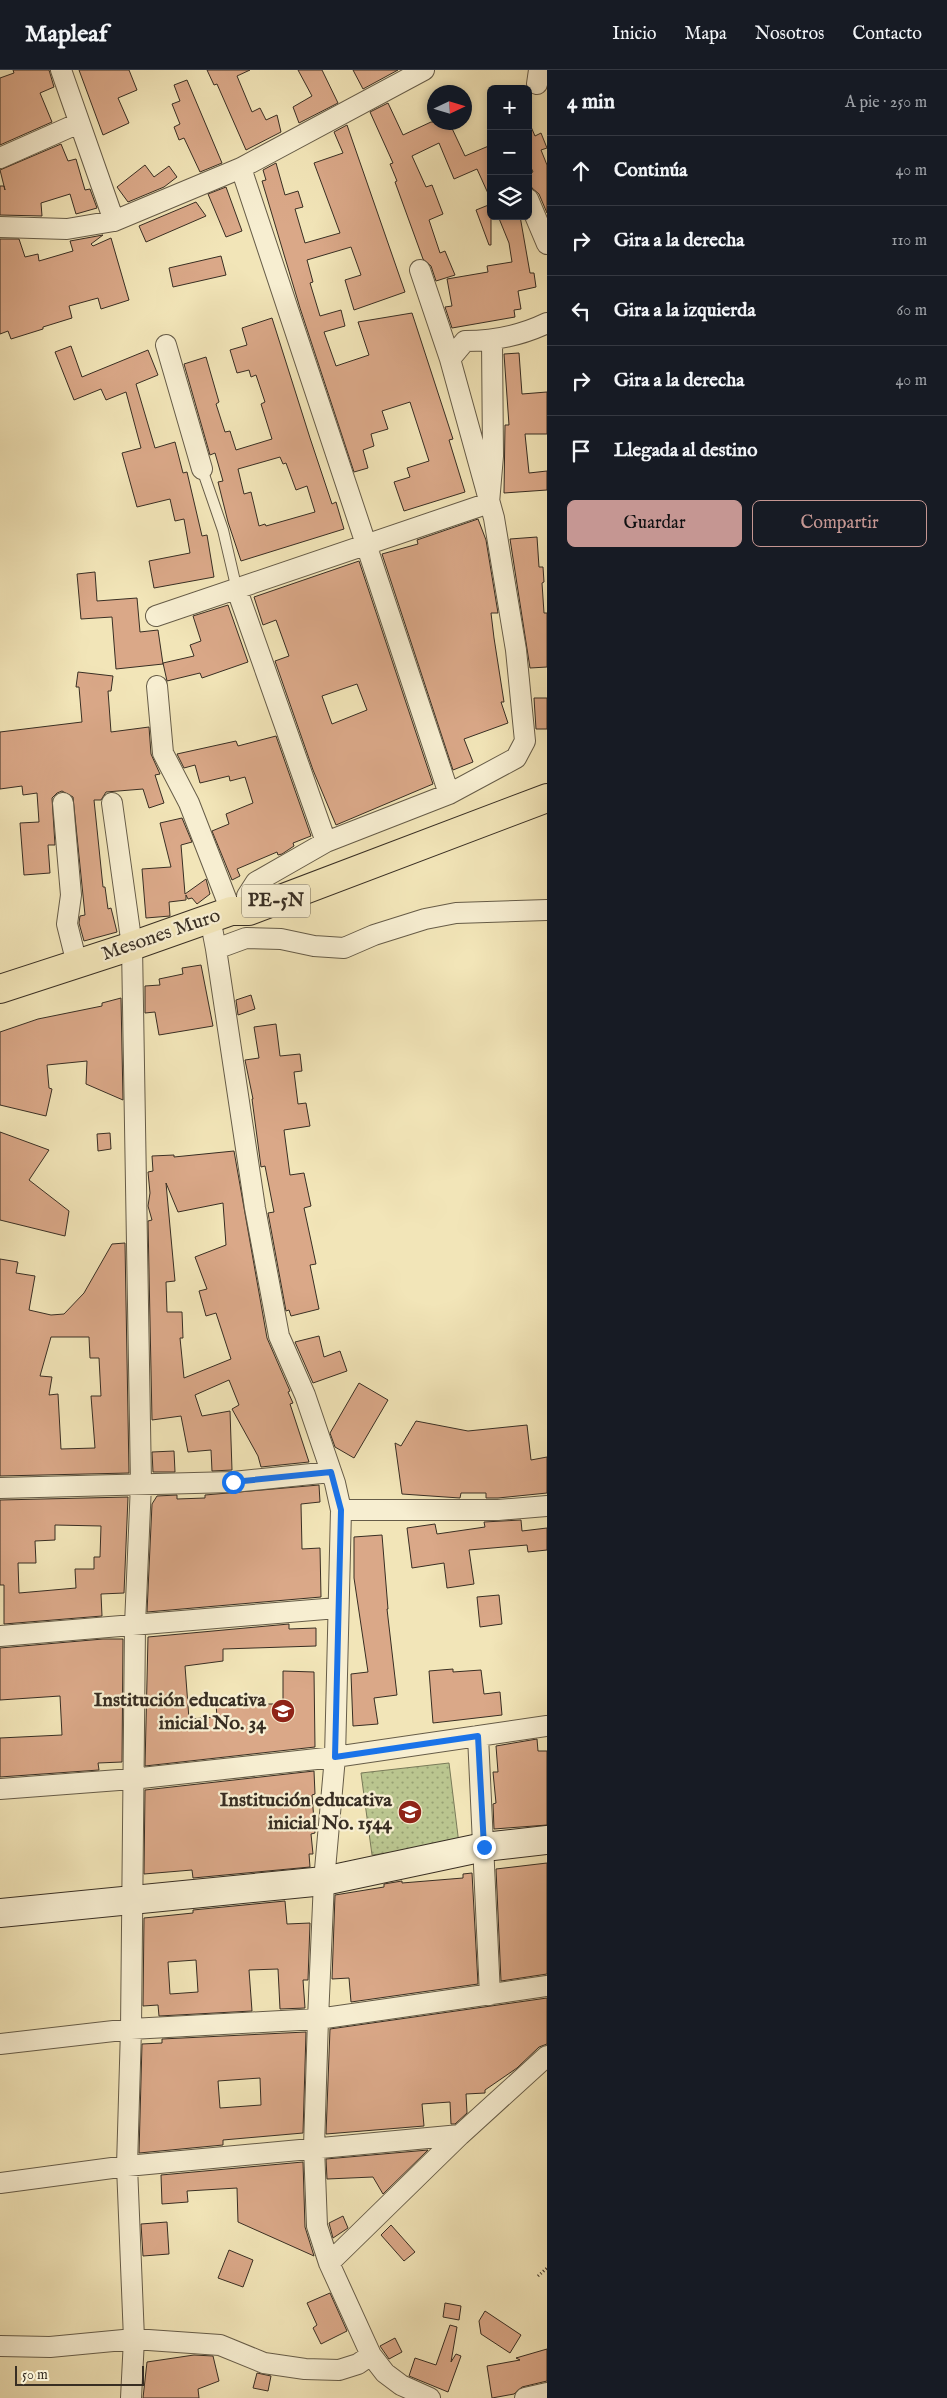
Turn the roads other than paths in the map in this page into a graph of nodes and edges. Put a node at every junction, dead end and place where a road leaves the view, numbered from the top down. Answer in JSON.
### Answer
{"nodes":[{"id":1,"x":61,"y":70,"type":"edge"},
{"id":2,"x":424,"y":70,"type":"edge"},
{"id":3,"x":79,"y":123,"type":"junction"},
{"id":4,"x":0,"y":158,"type":"edge"},
{"id":5,"x":241,"y":168,"type":"junction"},
{"id":6,"x":532,"y":208,"type":"edge"},
{"id":7,"x":114,"y":221,"type":"junction"},
{"id":8,"x":0,"y":227,"type":"edge"},
{"id":9,"x":547,"y":244,"type":"edge"},
{"id":10,"x":420,"y":270,"type":"dead end"},
{"id":11,"x":547,"y":323,"type":"edge"},
{"id":12,"x":492,"y":341,"type":"junction"},
{"id":13,"x":166,"y":345,"type":"dead end"},
{"id":14,"x":450,"y":359,"type":"junction"},
{"id":15,"x":202,"y":469,"type":"joint"},
{"id":16,"x":489,"y":503,"type":"junction"},
{"id":17,"x":367,"y":544,"type":"junction"},
{"id":18,"x":237,"y":590,"type":"junction"},
{"id":19,"x":156,"y":616,"type":"dead end"},
{"id":20,"x":157,"y":686,"type":"dead end"},
{"id":21,"x":449,"y":794,"type":"junction"},
{"id":22,"x":547,"y":798,"type":"edge"},
{"id":23,"x":63,"y":803,"type":"dead end"},
{"id":24,"x":112,"y":803,"type":"dead end"},
{"id":25,"x":326,"y":842,"type":"junction"},
{"id":26,"x":547,"y":910,"type":"edge"},
{"id":27,"x":230,"y":913,"type":"junction"},
{"id":28,"x":132,"y":946,"type":"junction"},
{"id":29,"x":216,"y":948,"type":"junction"},
{"id":30,"x":77,"y":964,"type":"junction"},
{"id":31,"x":0,"y":989,"type":"edge"},
{"id":32,"x":331,"y":1472,"type":"junction"},
{"id":33,"x":141,"y":1484,"type":"junction"},
{"id":34,"x":0,"y":1488,"type":"edge"},
{"id":35,"x":547,"y":1506,"type":"edge"},
{"id":36,"x":341,"y":1510,"type":"junction"},
{"id":37,"x":337,"y":1608,"type":"junction"},
{"id":38,"x":135,"y":1625,"type":"junction"},
{"id":39,"x":0,"y":1636,"type":"edge"},
{"id":40,"x":547,"y":1726,"type":"edge"},
{"id":41,"x":478,"y":1736,"type":"junction"},
{"id":42,"x":335,"y":1757,"type":"junction"},
{"id":43,"x":132,"y":1779,"type":"junction"},
{"id":44,"x":0,"y":1789,"type":"edge"},
{"id":45,"x":547,"y":1840,"type":"edge"},
{"id":46,"x":484,"y":1847,"type":"junction"},
{"id":47,"x":324,"y":1881,"type":"junction"},
{"id":48,"x":132,"y":1901,"type":"junction"},
{"id":49,"x":0,"y":1913,"type":"edge"},
{"id":50,"x":547,"y":1986,"type":"edge"},
{"id":51,"x":490,"y":1995,"type":"junction"},
{"id":52,"x":318,"y":2018,"type":"junction"},
{"id":53,"x":132,"y":2029,"type":"junction"},
{"id":54,"x":0,"y":2044,"type":"edge"},
{"id":55,"x":547,"y":2056,"type":"edge"},
{"id":56,"x":460,"y":2135,"type":"junction"},
{"id":57,"x":314,"y":2147,"type":"junction"},
{"id":58,"x":127,"y":2166,"type":"junction"},
{"id":59,"x":0,"y":2182,"type":"edge"},
{"id":60,"x":329,"y":2263,"type":"junction"},
{"id":61,"x":134,"y":2339,"type":"junction"},
{"id":62,"x":0,"y":2346,"type":"edge"},
{"id":63,"x":370,"y":2355,"type":"junction"},
{"id":64,"x":400,"y":2391,"type":"edge"},
{"id":65,"x":547,"y":2393,"type":"edge"},
{"id":66,"x":131,"y":2398,"type":"edge"},
{"id":67,"x":430,"y":2398,"type":"edge"},
{"id":68,"x":526,"y":2398,"type":"edge"}],
"edges":[{"from":1,"to":3,"type":"street"},
{"from":2,"to":5,"type":"street"},
{"from":3,"to":4,"type":"street"},
{"from":3,"to":7,"type":"street"},
{"from":5,"to":7,"type":"street"},
{"from":5,"to":17,"type":"street"},
{"from":6,"to":9,"type":"street"},
{"from":7,"to":8,"type":"street"},
{"from":10,"to":14,"type":"street"},
{"from":11,"to":12,"type":"street"},
{"from":12,"to":14,"type":"street"},
{"from":12,"to":16,"type":"street"},
{"from":13,"to":15,"type":"street"},
{"from":14,"to":16,"type":"street"},
{"from":15,"to":18,"type":"lane"},
{"from":16,"to":17,"type":"street"},
{"from":16,"to":21,"type":"street"},
{"from":17,"to":18,"type":"street"},
{"from":17,"to":21,"type":"street"},
{"from":18,"to":19,"type":"street"},
{"from":18,"to":25,"type":"street"},
{"from":20,"to":27,"type":"street"},
{"from":21,"to":25,"type":"street"},
{"from":22,"to":27,"type":"highway","name":"Mesones Muro","number":"PE-5N"},
{"from":23,"to":30,"type":"street"},
{"from":24,"to":28,"type":"street"},
{"from":25,"to":27,"type":"street"},
{"from":26,"to":29,"type":"street"},
{"from":27,"to":28,"type":"highway","name":"Mesones Muro","number":"PE-5N"},
{"from":27,"to":29,"type":"street"},
{"from":28,"to":30,"type":"highway","name":"Mesones Muro","number":"PE-5N"},
{"from":28,"to":33,"type":"street"},
{"from":29,"to":32,"type":"street"},
{"from":30,"to":31,"type":"highway","name":"Mesones Muro","number":"PE-5N"},
{"from":32,"to":33,"type":"street"},
{"from":32,"to":36,"type":"street"},
{"from":33,"to":34,"type":"street"},
{"from":33,"to":38,"type":"street"},
{"from":35,"to":36,"type":"street"},
{"from":36,"to":37,"type":"street"},
{"from":37,"to":38,"type":"street"},
{"from":37,"to":42,"type":"street"},
{"from":38,"to":39,"type":"street"},
{"from":38,"to":43,"type":"street"},
{"from":40,"to":41,"type":"street"},
{"from":41,"to":42,"type":"street"},
{"from":41,"to":46,"type":"street"},
{"from":42,"to":43,"type":"street"},
{"from":42,"to":47,"type":"street"},
{"from":43,"to":44,"type":"street"},
{"from":43,"to":48,"type":"street"},
{"from":45,"to":46,"type":"street"},
{"from":46,"to":47,"type":"street"},
{"from":46,"to":51,"type":"street"},
{"from":47,"to":48,"type":"street"},
{"from":47,"to":52,"type":"street"},
{"from":48,"to":49,"type":"street"},
{"from":48,"to":53,"type":"street"},
{"from":50,"to":51,"type":"street"},
{"from":51,"to":52,"type":"street"},
{"from":52,"to":53,"type":"street"},
{"from":52,"to":57,"type":"street"},
{"from":53,"to":54,"type":"street"},
{"from":53,"to":58,"type":"street"},
{"from":55,"to":56,"type":"street"},
{"from":56,"to":57,"type":"street"},
{"from":56,"to":60,"type":"street"},
{"from":57,"to":58,"type":"street"},
{"from":57,"to":60,"type":"street"},
{"from":58,"to":59,"type":"street"},
{"from":58,"to":61,"type":"street"},
{"from":60,"to":63,"type":"street"},
{"from":61,"to":62,"type":"street"},
{"from":61,"to":63,"type":"street"},
{"from":61,"to":66,"type":"street"},
{"from":63,"to":64,"type":"street"},
{"from":64,"to":67,"type":"street"},
{"from":65,"to":68,"type":"street"}]}
